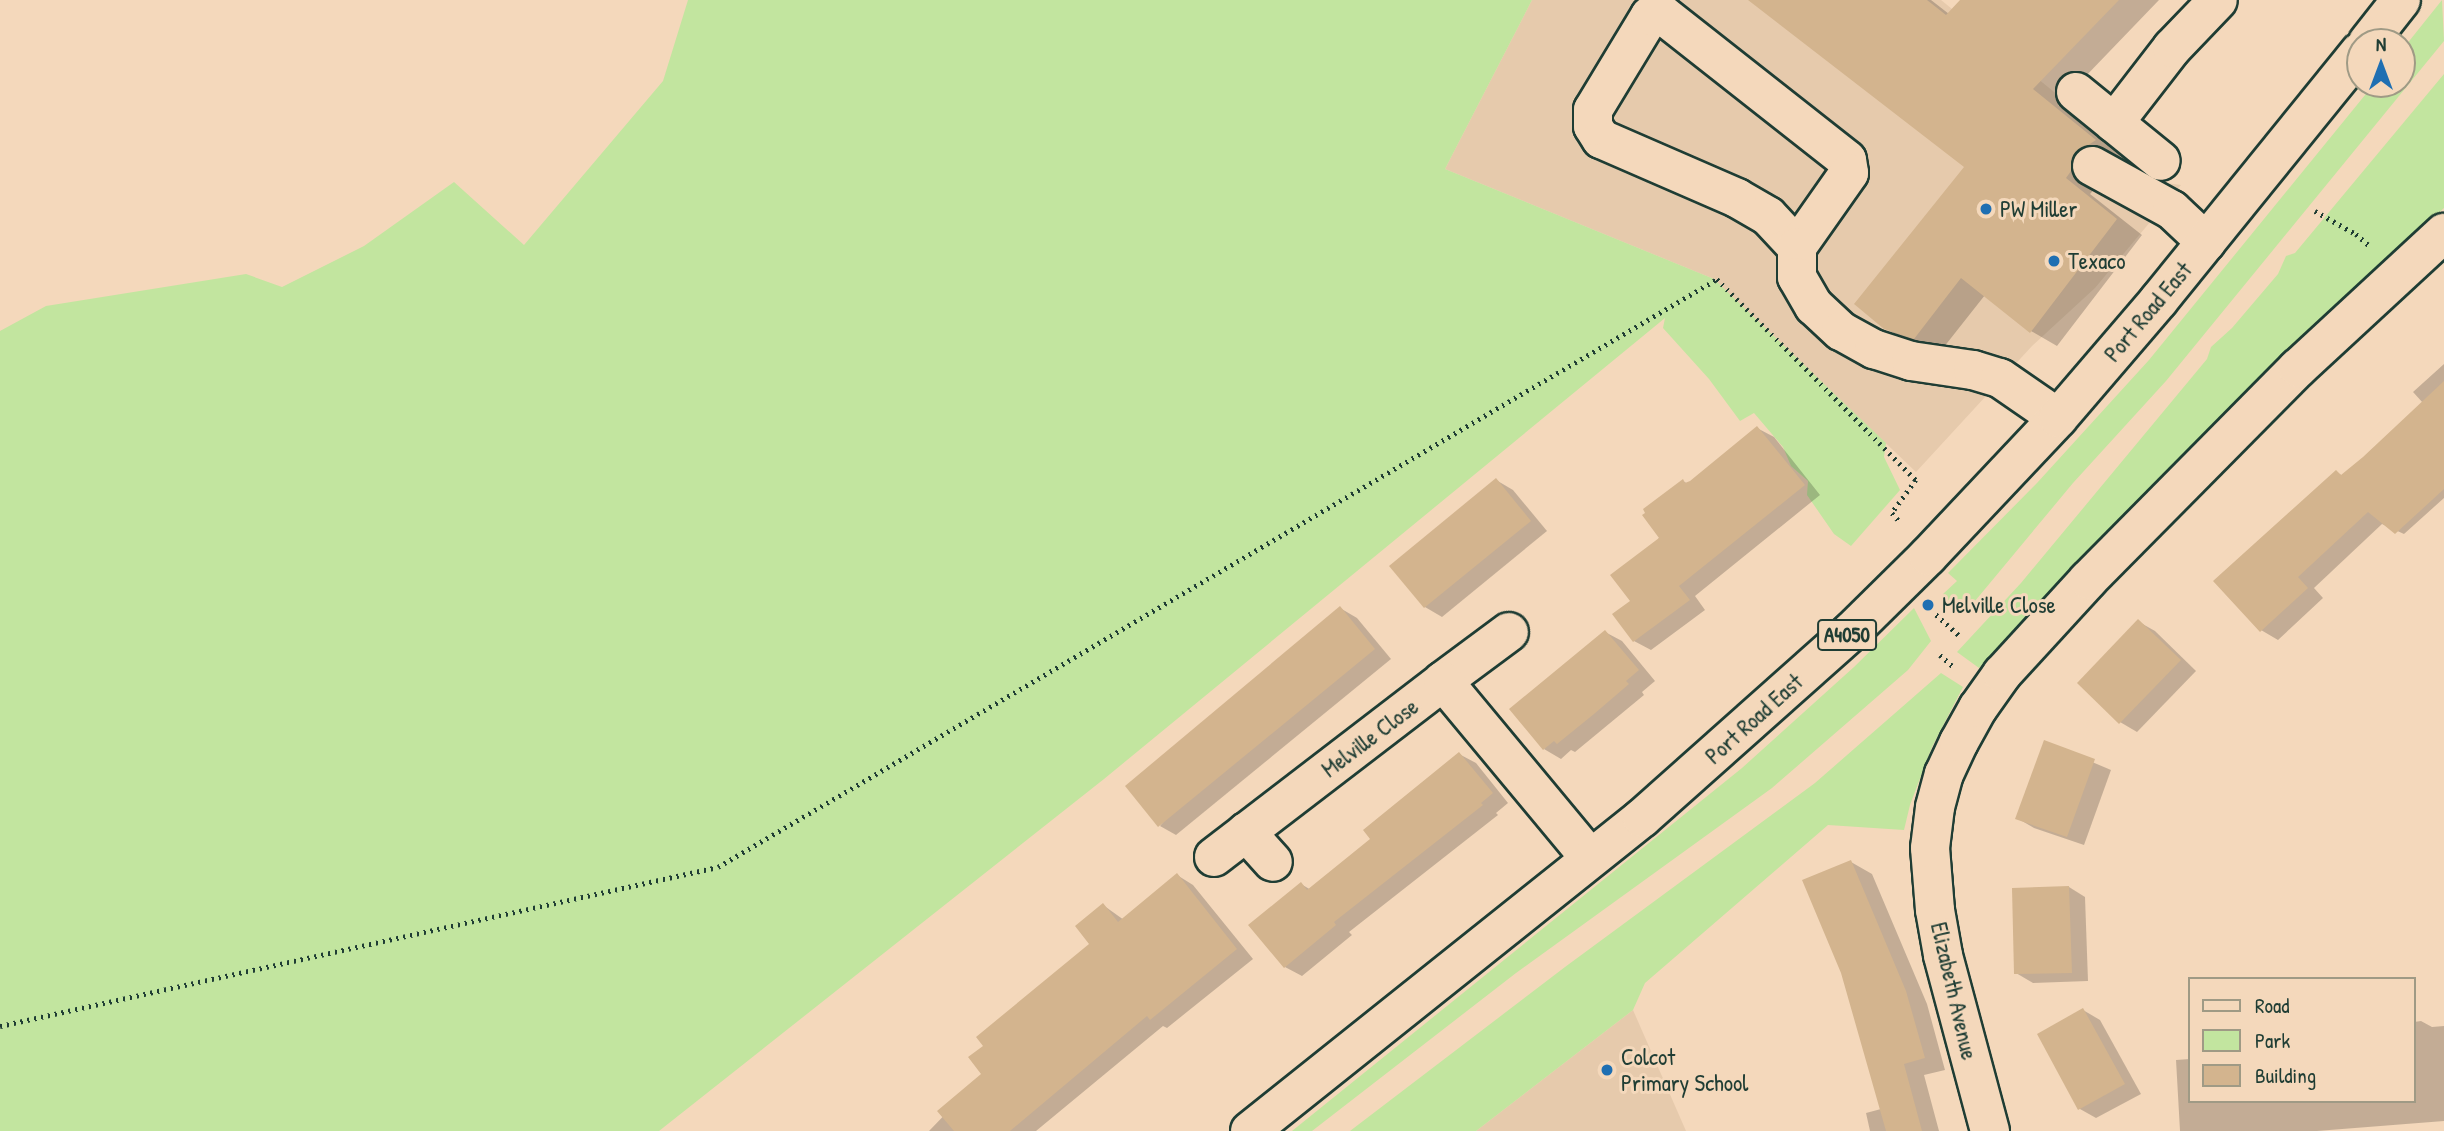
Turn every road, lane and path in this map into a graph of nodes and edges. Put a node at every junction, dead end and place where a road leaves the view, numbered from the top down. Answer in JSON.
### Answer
{"nodes":[{"id":1,"x":2218,"y":0,"type":"edge"},
{"id":2,"x":2401,"y":0,"type":"edge"},
{"id":3,"x":2379,"y":28,"type":"edge"},
{"id":4,"x":2346,"y":69,"type":"edge"},
{"id":5,"x":2076,"y":92,"type":"dead end"},
{"id":6,"x":2114,"y":123,"type":"junction"},
{"id":7,"x":2161,"y":161,"type":"dead end"},
{"id":8,"x":2092,"y":166,"type":"dead end"},
{"id":9,"x":2315,"y":211,"type":"dead end"},
{"id":10,"x":2444,"y":233,"type":"edge"},
{"id":11,"x":2206,"y":242,"type":"junction"},
{"id":12,"x":1797,"y":247,"type":"junction"},
{"id":13,"x":2401,"y":273,"type":"junction"},
{"id":14,"x":2058,"y":418,"type":"junction"},
{"id":15,"x":1928,"y":556,"type":"junction"},
{"id":16,"x":1509,"y":632,"type":"dead end"},
{"id":17,"x":1443,"y":681,"type":"junction"},
{"id":18,"x":1246,"y":832,"type":"junction"},
{"id":19,"x":1214,"y":857,"type":"dead end"},
{"id":20,"x":1590,"y":858,"type":"junction"},
{"id":21,"x":1273,"y":862,"type":"dead end"},
{"id":22,"x":0,"y":1026,"type":"edge"},
{"id":23,"x":1250,"y":1131,"type":"edge"},
{"id":24,"x":1990,"y":1131,"type":"edge"}],
"edges":[{"from":1,"to":6,"type":"street"},
{"from":2,"to":3,"type":"street"},
{"from":4,"to":11,"type":"street","name":"Port Road East","number":"A4050"},
{"from":5,"to":6,"type":"street"},
{"from":6,"to":7,"type":"street"},
{"from":8,"to":11,"type":"street"},
{"from":9,"to":13,"type":"path"},
{"from":10,"to":13,"type":"street"},
{"from":11,"to":14,"type":"street","name":"Port Road East","number":"A4050"},
{"from":12,"to":12,"type":"street"},
{"from":12,"to":14,"type":"street"},
{"from":13,"to":24,"type":"street","name":"Elizabeth Avenue"},
{"from":14,"to":15,"type":"street","name":"Port Road East","number":"A4050"},
{"from":15,"to":20,"type":"street","name":"Port Road East","number":"A4050"},
{"from":15,"to":22,"type":"path"},
{"from":16,"to":17,"type":"street","name":"Melville Close"},
{"from":17,"to":18,"type":"street","name":"Melville Close"},
{"from":17,"to":20,"type":"street"},
{"from":18,"to":19,"type":"street","name":"Melville Close"},
{"from":18,"to":21,"type":"street"},
{"from":20,"to":23,"type":"street","name":"Port Road East","number":"A4050"}]}
